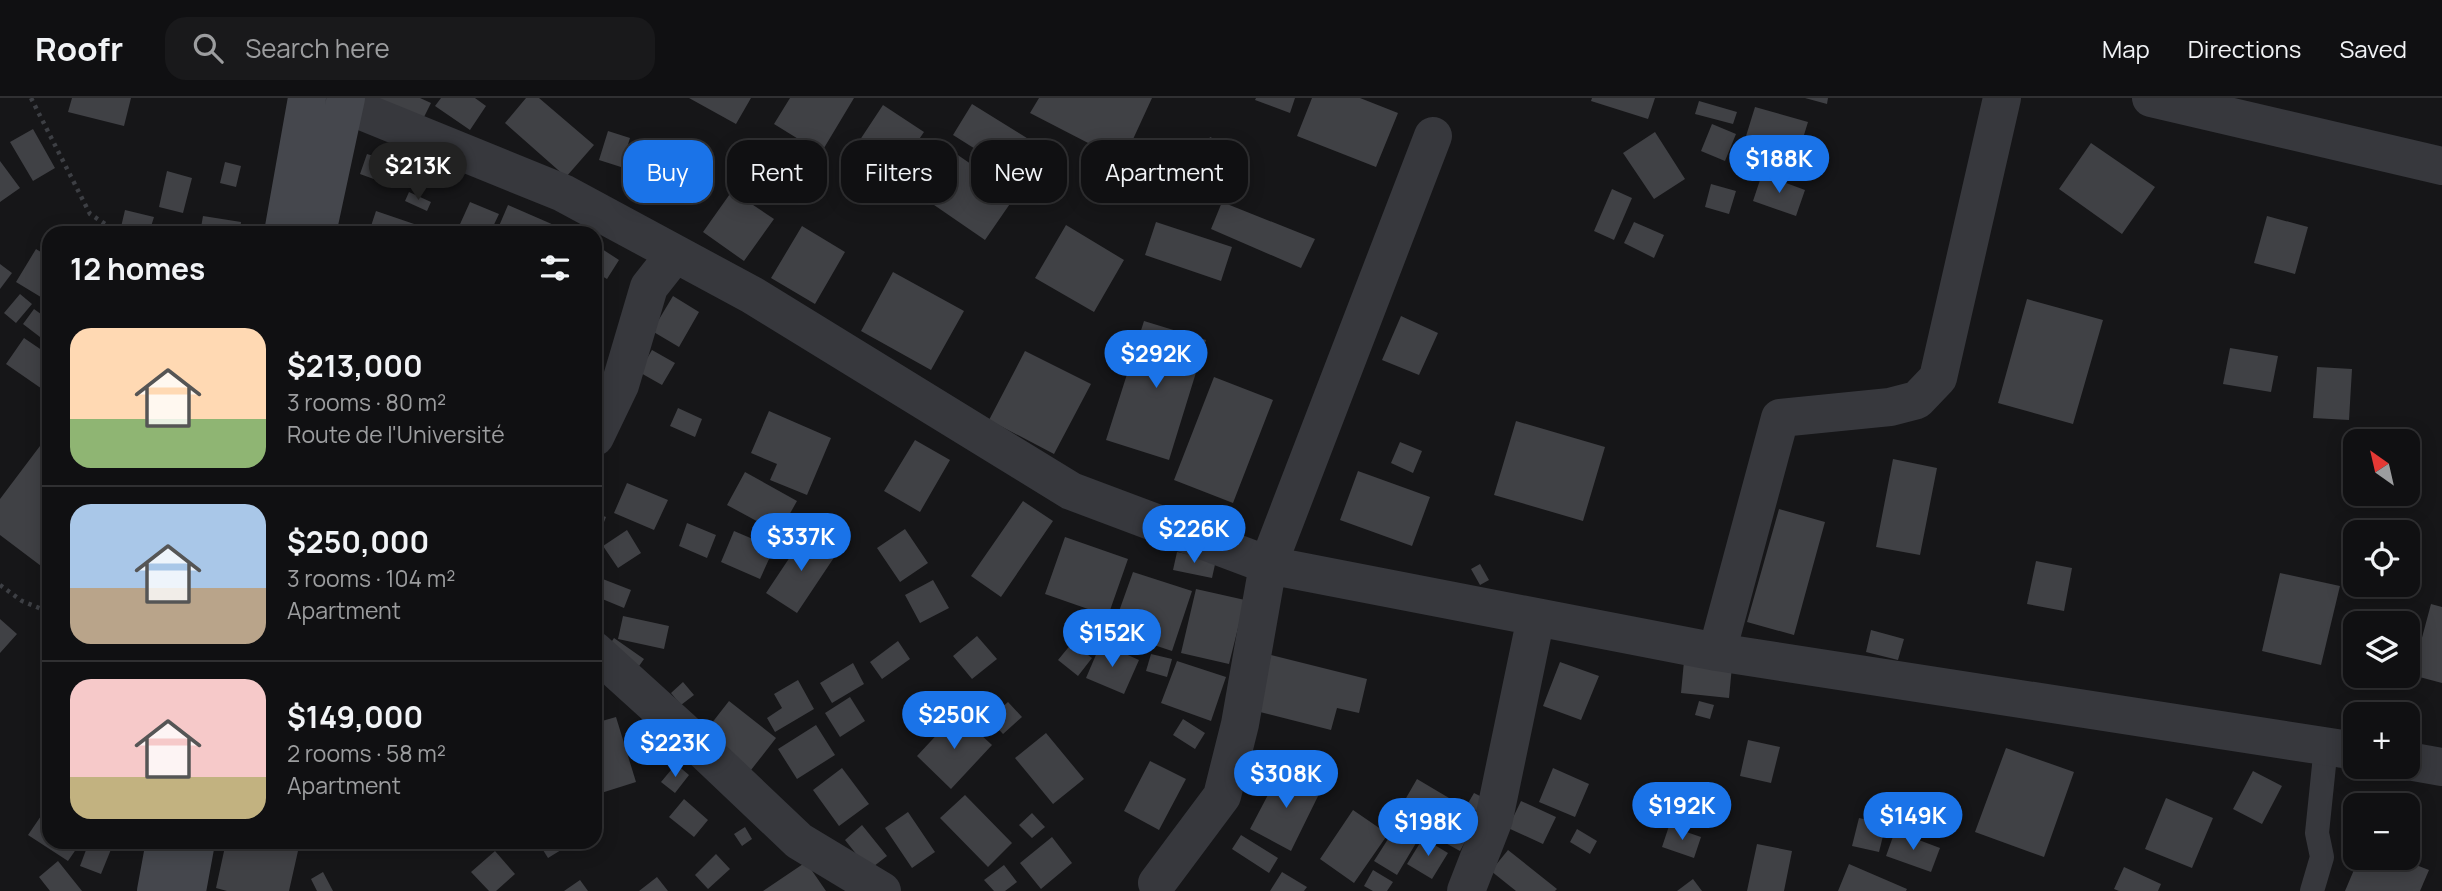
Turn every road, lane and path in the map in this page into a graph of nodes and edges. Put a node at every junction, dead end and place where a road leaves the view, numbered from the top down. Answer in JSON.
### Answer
{"nodes":[{"id":1,"x":31,"y":98,"type":"edge"},
{"id":2,"x":307,"y":98,"type":"edge"},
{"id":3,"x":2002,"y":98,"type":"edge"},
{"id":4,"x":2151,"y":98,"type":"edge"},
{"id":5,"x":345,"y":101,"type":"edge"},
{"id":6,"x":1433,"y":136,"type":"dead end"},
{"id":7,"x":2442,"y":166,"type":"edge"},
{"id":8,"x":108,"y":226,"type":"edge"},
{"id":9,"x":284,"y":226,"type":"edge"},
{"id":10,"x":318,"y":226,"type":"edge"},
{"id":11,"x":676,"y":254,"type":"junction"},
{"id":12,"x":602,"y":423,"type":"edge"},
{"id":13,"x":1268,"y":565,"type":"junction"},
{"id":14,"x":0,"y":585,"type":"edge"},
{"id":15,"x":42,"y":608,"type":"edge"},
{"id":16,"x":1536,"y":617,"type":"junction"},
{"id":17,"x":1717,"y":652,"type":"junction"},
{"id":18,"x":602,"y":657,"type":"edge"},
{"id":19,"x":2341,"y":749,"type":"edge"},
{"id":20,"x":2420,"y":763,"type":"edge"},
{"id":21,"x":2442,"y":767,"type":"edge"},
{"id":22,"x":164,"y":849,"type":"edge"},
{"id":23,"x":195,"y":849,"type":"edge"},
{"id":24,"x":1157,"y":883,"type":"dead end"},
{"id":25,"x":156,"y":891,"type":"edge"},
{"id":26,"x":187,"y":891,"type":"edge"},
{"id":27,"x":882,"y":891,"type":"edge"},
{"id":28,"x":1466,"y":891,"type":"edge"},
{"id":29,"x":2312,"y":891,"type":"edge"}],
"edges":[{"from":1,"to":8,"type":"path"},
{"from":2,"to":9,"type":"main road"},
{"from":3,"to":17,"type":"street"},
{"from":4,"to":7,"type":"street"},
{"from":5,"to":10,"type":"main road"},
{"from":5,"to":11,"type":"street"},
{"from":6,"to":13,"type":"street"},
{"from":11,"to":12,"type":"street"},
{"from":11,"to":13,"type":"street"},
{"from":13,"to":16,"type":"street"},
{"from":13,"to":24,"type":"street"},
{"from":14,"to":15,"type":"path"},
{"from":16,"to":17,"type":"street"},
{"from":16,"to":28,"type":"street"},
{"from":17,"to":19,"type":"street"},
{"from":18,"to":27,"type":"street"},
{"from":19,"to":29,"type":"lane"},
{"from":20,"to":21,"type":"street"},
{"from":22,"to":25,"type":"main road"},
{"from":23,"to":26,"type":"main road"}]}
